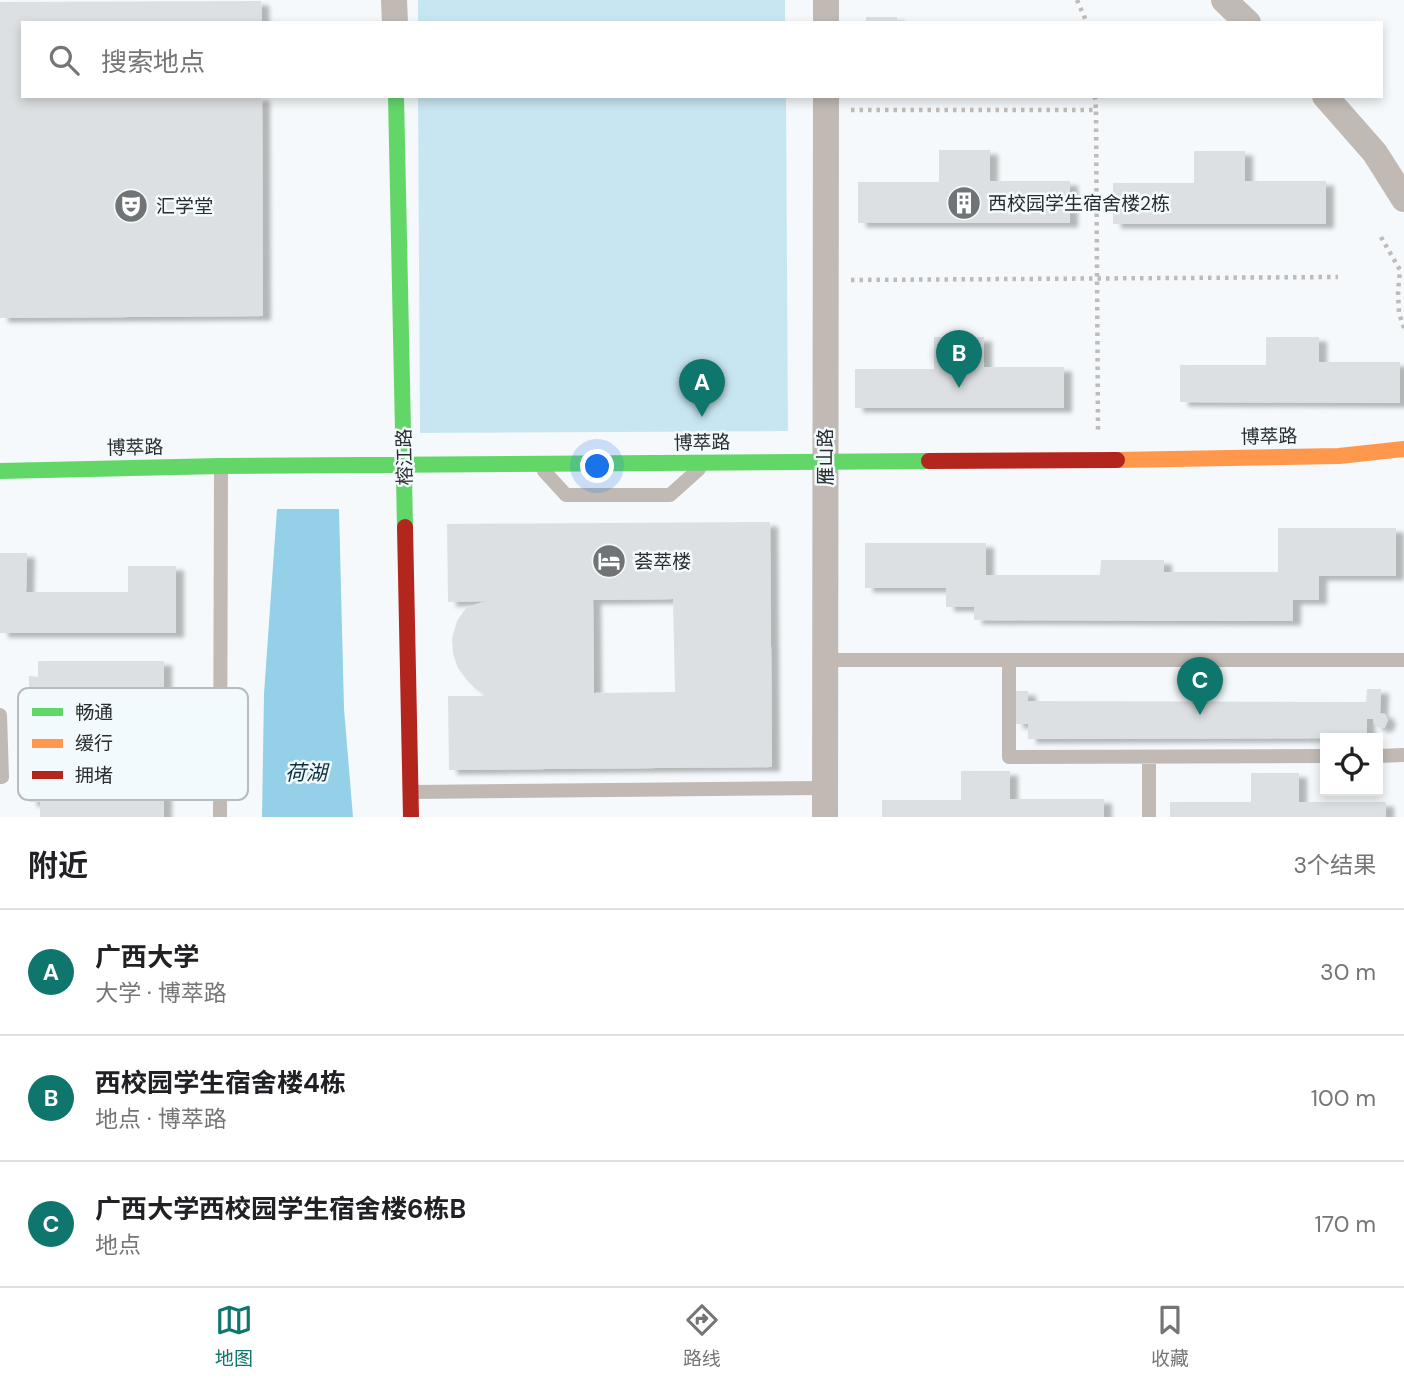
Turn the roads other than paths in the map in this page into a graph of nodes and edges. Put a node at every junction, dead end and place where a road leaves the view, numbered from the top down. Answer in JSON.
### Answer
{"nodes":[{"id":1,"x":394,"y":0,"type":"edge"},
{"id":2,"x":826,"y":0,"type":"edge"},
{"id":3,"x":1224,"y":0,"type":"edge"},
{"id":4,"x":395,"y":21,"type":"edge"},
{"id":5,"x":826,"y":21,"type":"edge"},
{"id":6,"x":1246,"y":21,"type":"edge"},
{"id":7,"x":396,"y":98,"type":"edge"},
{"id":8,"x":1327,"y":98,"type":"edge"},
{"id":9,"x":826,"y":103,"type":"edge"},
{"id":10,"x":1404,"y":198,"type":"edge"},
{"id":11,"x":1404,"y":449,"type":"edge"},
{"id":12,"x":825,"y":462,"type":"junction"},
{"id":13,"x":706,"y":463,"type":"junction"},
{"id":14,"x":538,"y":464,"type":"junction"},
{"id":15,"x":221,"y":466,"type":"junction"},
{"id":16,"x":404,"y":466,"type":"junction"},
{"id":17,"x":0,"y":471,"type":"edge"},
{"id":18,"x":825,"y":660,"type":"junction"},
{"id":19,"x":1009,"y":660,"type":"junction"},
{"id":20,"x":1404,"y":660,"type":"edge"},
{"id":21,"x":220,"y":688,"type":"edge"},
{"id":22,"x":0,"y":715,"type":"edge"},
{"id":23,"x":1383,"y":755,"type":"edge"},
{"id":24,"x":1404,"y":755,"type":"edge"},
{"id":25,"x":1320,"y":756,"type":"edge"},
{"id":26,"x":1149,"y":757,"type":"junction"},
{"id":27,"x":0,"y":777,"type":"edge"},
{"id":28,"x":825,"y":788,"type":"junction"},
{"id":29,"x":410,"y":792,"type":"junction"},
{"id":30,"x":411,"y":817,"type":"edge"},
{"id":31,"x":825,"y":817,"type":"edge"},
{"id":32,"x":1149,"y":817,"type":"edge"}],
"edges":[{"from":1,"to":4,"type":"street"},
{"from":2,"to":5,"type":"street"},
{"from":3,"to":6,"type":"street"},
{"from":7,"to":16,"type":"street","name":"榕江路"},
{"from":8,"to":10,"type":"street"},
{"from":9,"to":12,"type":"street","name":"雁山路"},
{"from":11,"to":12,"type":"street","name":"博萃路"},
{"from":12,"to":13,"type":"street","name":"博萃路"},
{"from":12,"to":18,"type":"street","name":"雁山路"},
{"from":13,"to":14,"type":"street","name":"博萃路"},
{"from":13,"to":14,"type":"lane"},
{"from":14,"to":16,"type":"street","name":"博萃路"},
{"from":15,"to":16,"type":"street","name":"博萃路"},
{"from":15,"to":17,"type":"street","name":"博萃路"},
{"from":15,"to":21,"type":"lane"},
{"from":16,"to":29,"type":"street","name":"榕江路"},
{"from":18,"to":19,"type":"lane"},
{"from":18,"to":28,"type":"street","name":"雁山路"},
{"from":19,"to":20,"type":"lane"},
{"from":19,"to":26,"type":"lane"},
{"from":22,"to":27,"type":"lane"},
{"from":23,"to":24,"type":"lane"},
{"from":25,"to":26,"type":"lane"},
{"from":26,"to":32,"type":"lane"},
{"from":28,"to":29,"type":"lane"},
{"from":28,"to":31,"type":"street","name":"雁山路"},
{"from":29,"to":30,"type":"street","name":"榕江路"}]}
